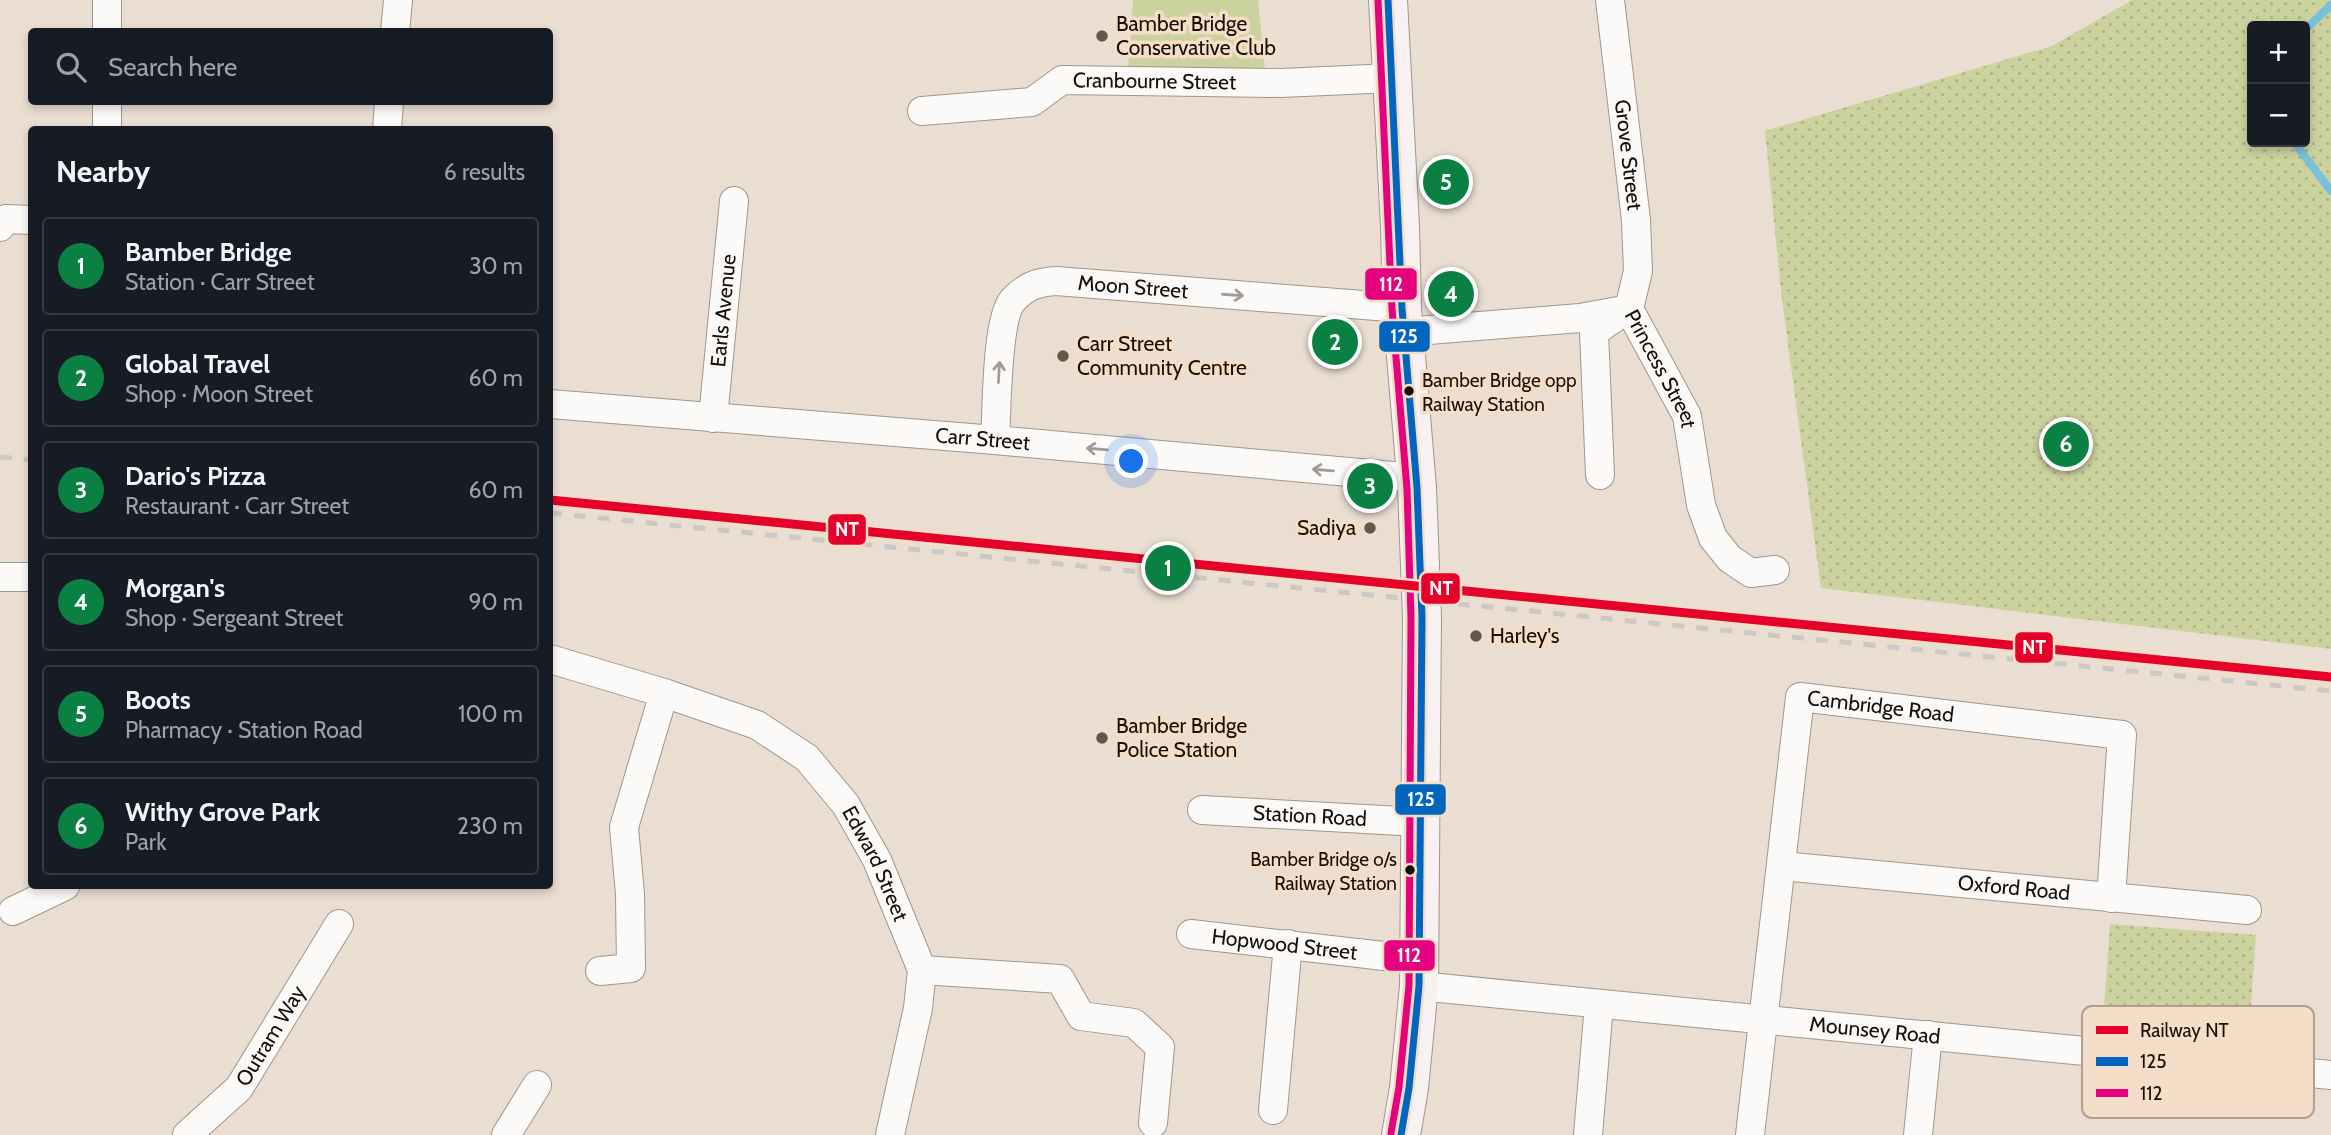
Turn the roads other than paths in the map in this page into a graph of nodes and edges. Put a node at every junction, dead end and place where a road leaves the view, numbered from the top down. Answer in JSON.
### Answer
{"nodes":[{"id":1,"x":107,"y":0,"type":"edge"},
{"id":2,"x":398,"y":0,"type":"edge"},
{"id":3,"x":1388,"y":0,"type":"edge"},
{"id":4,"x":1610,"y":0,"type":"edge"},
{"id":5,"x":107,"y":28,"type":"edge"},
{"id":6,"x":395,"y":28,"type":"edge"},
{"id":7,"x":1392,"y":78,"type":"junction"},
{"id":8,"x":107,"y":105,"type":"edge"},
{"id":9,"x":389,"y":105,"type":"edge"},
{"id":10,"x":922,"y":111,"type":"dead end"},
{"id":11,"x":107,"y":126,"type":"edge"},
{"id":12,"x":387,"y":126,"type":"edge"},
{"id":13,"x":734,"y":201,"type":"dead end"},
{"id":14,"x":28,"y":220,"type":"edge"},
{"id":15,"x":0,"y":228,"type":"edge"},
{"id":16,"x":1629,"y":309,"type":"junction"},
{"id":17,"x":1403,"y":320,"type":"junction"},
{"id":18,"x":553,"y":404,"type":"edge"},
{"id":19,"x":713,"y":418,"type":"junction"},
{"id":20,"x":995,"y":440,"type":"junction"},
{"id":21,"x":1600,"y":475,"type":"dead end"},
{"id":22,"x":1416,"y":478,"type":"junction"},
{"id":23,"x":1774,"y":570,"type":"dead end"},
{"id":24,"x":0,"y":577,"type":"edge"},
{"id":25,"x":28,"y":577,"type":"edge"},
{"id":26,"x":553,"y":660,"type":"edge"},
{"id":27,"x":664,"y":693,"type":"junction"},
{"id":28,"x":1202,"y":810,"type":"dead end"},
{"id":29,"x":1419,"y":822,"type":"junction"},
{"id":30,"x":1782,"y":866,"type":"junction"},
{"id":31,"x":59,"y":889,"type":"edge"},
{"id":32,"x":2111,"y":898,"type":"junction"},
{"id":33,"x":2247,"y":910,"type":"dead end"},
{"id":34,"x":13,"y":911,"type":"dead end"},
{"id":35,"x":339,"y":924,"type":"dead end"},
{"id":36,"x":1192,"y":933,"type":"dead end"},
{"id":37,"x":1288,"y":944,"type":"junction"},
{"id":38,"x":922,"y":970,"type":"junction"},
{"id":39,"x":600,"y":971,"type":"dead end"},
{"id":40,"x":1419,"y":973,"type":"junction"},
{"id":41,"x":1599,"y":1003,"type":"junction"},
{"id":42,"x":1763,"y":1019,"type":"junction"},
{"id":43,"x":1928,"y":1035,"type":"junction"},
{"id":44,"x":2082,"y":1050,"type":"edge"},
{"id":45,"x":537,"y":1085,"type":"dead end"},
{"id":46,"x":1273,"y":1110,"type":"dead end"},
{"id":47,"x":1153,"y":1123,"type":"dead end"},
{"id":48,"x":187,"y":1135,"type":"edge"},
{"id":49,"x":506,"y":1135,"type":"edge"},
{"id":50,"x":890,"y":1135,"type":"edge"},
{"id":51,"x":1401,"y":1135,"type":"edge"},
{"id":52,"x":1588,"y":1135,"type":"edge"},
{"id":53,"x":1750,"y":1135,"type":"edge"},
{"id":54,"x":1918,"y":1135,"type":"edge"}],
"edges":[{"from":1,"to":5,"type":"street"},
{"from":2,"to":6,"type":"street"},
{"from":3,"to":7,"type":"main road"},
{"from":4,"to":16,"type":"street","name":"Grove Street"},
{"from":7,"to":10,"type":"street","name":"Cranbourne Street"},
{"from":7,"to":17,"type":"main road"},
{"from":8,"to":11,"type":"street"},
{"from":9,"to":12,"type":"street"},
{"from":13,"to":19,"type":"street","name":"Earls Avenue"},
{"from":14,"to":15,"type":"street"},
{"from":16,"to":17,"type":"street","name":"Moon Street"},
{"from":16,"to":21,"type":"street","name":"Princess Street"},
{"from":16,"to":23,"type":"street","name":"Princess Street"},
{"from":20,"to":17,"type":"street","name":"Moon Street","one_way":true},
{"from":17,"to":22,"type":"main road"},
{"from":18,"to":19,"type":"street","name":"Carr Street"},
{"from":19,"to":20,"type":"street","name":"Carr Street"},
{"from":22,"to":20,"type":"street","name":"Carr Street","one_way":true},
{"from":22,"to":29,"type":"main road"},
{"from":24,"to":25,"type":"street"},
{"from":26,"to":27,"type":"street","name":"Edward Street"},
{"from":27,"to":38,"type":"street","name":"Edward Street"},
{"from":27,"to":39,"type":"street"},
{"from":28,"to":29,"type":"street","name":"Station Road"},
{"from":29,"to":40,"type":"main road"},
{"from":30,"to":32,"type":"street","name":"Oxford Road"},
{"from":30,"to":32,"type":"street","name":"Cambridge Road"},
{"from":30,"to":42,"type":"street","name":"Cambridge Road"},
{"from":31,"to":34,"type":"street"},
{"from":32,"to":33,"type":"street","name":"Oxford Road"},
{"from":35,"to":48,"type":"street","name":"Outram Way"},
{"from":36,"to":37,"type":"street","name":"Hopwood Street"},
{"from":37,"to":40,"type":"street","name":"Hopwood Street"},
{"from":37,"to":46,"type":"street"},
{"from":38,"to":47,"type":"street"},
{"from":38,"to":50,"type":"street","name":"Edward Street"},
{"from":40,"to":41,"type":"street","name":"Mounsey Road"},
{"from":40,"to":51,"type":"main road"},
{"from":41,"to":42,"type":"street","name":"Mounsey Road"},
{"from":41,"to":52,"type":"street"},
{"from":42,"to":43,"type":"street","name":"Mounsey Road"},
{"from":42,"to":53,"type":"street","name":"Cambridge Road"},
{"from":43,"to":44,"type":"street","name":"Mounsey Road"},
{"from":43,"to":54,"type":"street"},
{"from":45,"to":49,"type":"street"}]}
